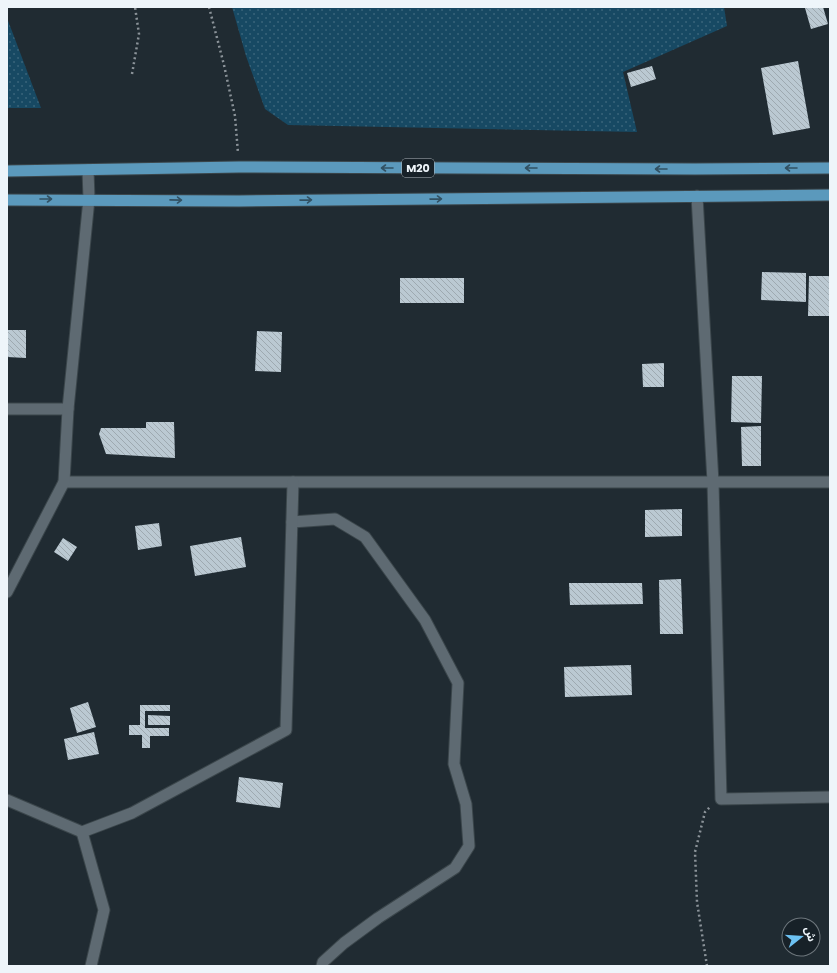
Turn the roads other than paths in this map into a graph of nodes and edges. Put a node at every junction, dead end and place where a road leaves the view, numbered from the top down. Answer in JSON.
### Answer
{"nodes":[{"id":1,"x":830,"y":168,"type":"edge"},
{"id":2,"x":88,"y":170,"type":"junction"},
{"id":3,"x":7,"y":171,"type":"edge"},
{"id":4,"x":830,"y":195,"type":"edge"},
{"id":5,"x":697,"y":196,"type":"junction"},
{"id":6,"x":89,"y":199,"type":"junction"},
{"id":7,"x":7,"y":200,"type":"edge"},
{"id":8,"x":7,"y":409,"type":"edge"},
{"id":9,"x":68,"y":409,"type":"junction"},
{"id":10,"x":64,"y":482,"type":"junction"},
{"id":11,"x":293,"y":482,"type":"junction"},
{"id":12,"x":713,"y":482,"type":"junction"},
{"id":13,"x":830,"y":482,"type":"edge"},
{"id":14,"x":292,"y":522,"type":"junction"},
{"id":15,"x":7,"y":592,"type":"edge"},
{"id":16,"x":830,"y":798,"type":"edge"},
{"id":17,"x":7,"y":800,"type":"edge"},
{"id":18,"x":82,"y":832,"type":"junction"},
{"id":19,"x":91,"y":966,"type":"edge"},
{"id":20,"x":322,"y":966,"type":"edge"}],
"edges":[{"from":1,"to":2,"type":"main road","number":"M20","one_way":true},
{"from":2,"to":3,"type":"main road","number":"M20"},
{"from":2,"to":6,"type":"street"},
{"from":4,"to":5,"type":"main road"},
{"from":6,"to":5,"type":"main road","one_way":true},
{"from":5,"to":12,"type":"street"},
{"from":7,"to":6,"type":"main road","one_way":true},
{"from":6,"to":9,"type":"street"},
{"from":8,"to":9,"type":"street"},
{"from":9,"to":10,"type":"street"},
{"from":10,"to":11,"type":"street"},
{"from":10,"to":15,"type":"street"},
{"from":11,"to":12,"type":"street"},
{"from":11,"to":14,"type":"street"},
{"from":12,"to":13,"type":"street"},
{"from":12,"to":16,"type":"street"},
{"from":14,"to":18,"type":"street"},
{"from":14,"to":20,"type":"street"},
{"from":17,"to":18,"type":"street"},
{"from":18,"to":19,"type":"street"}]}
